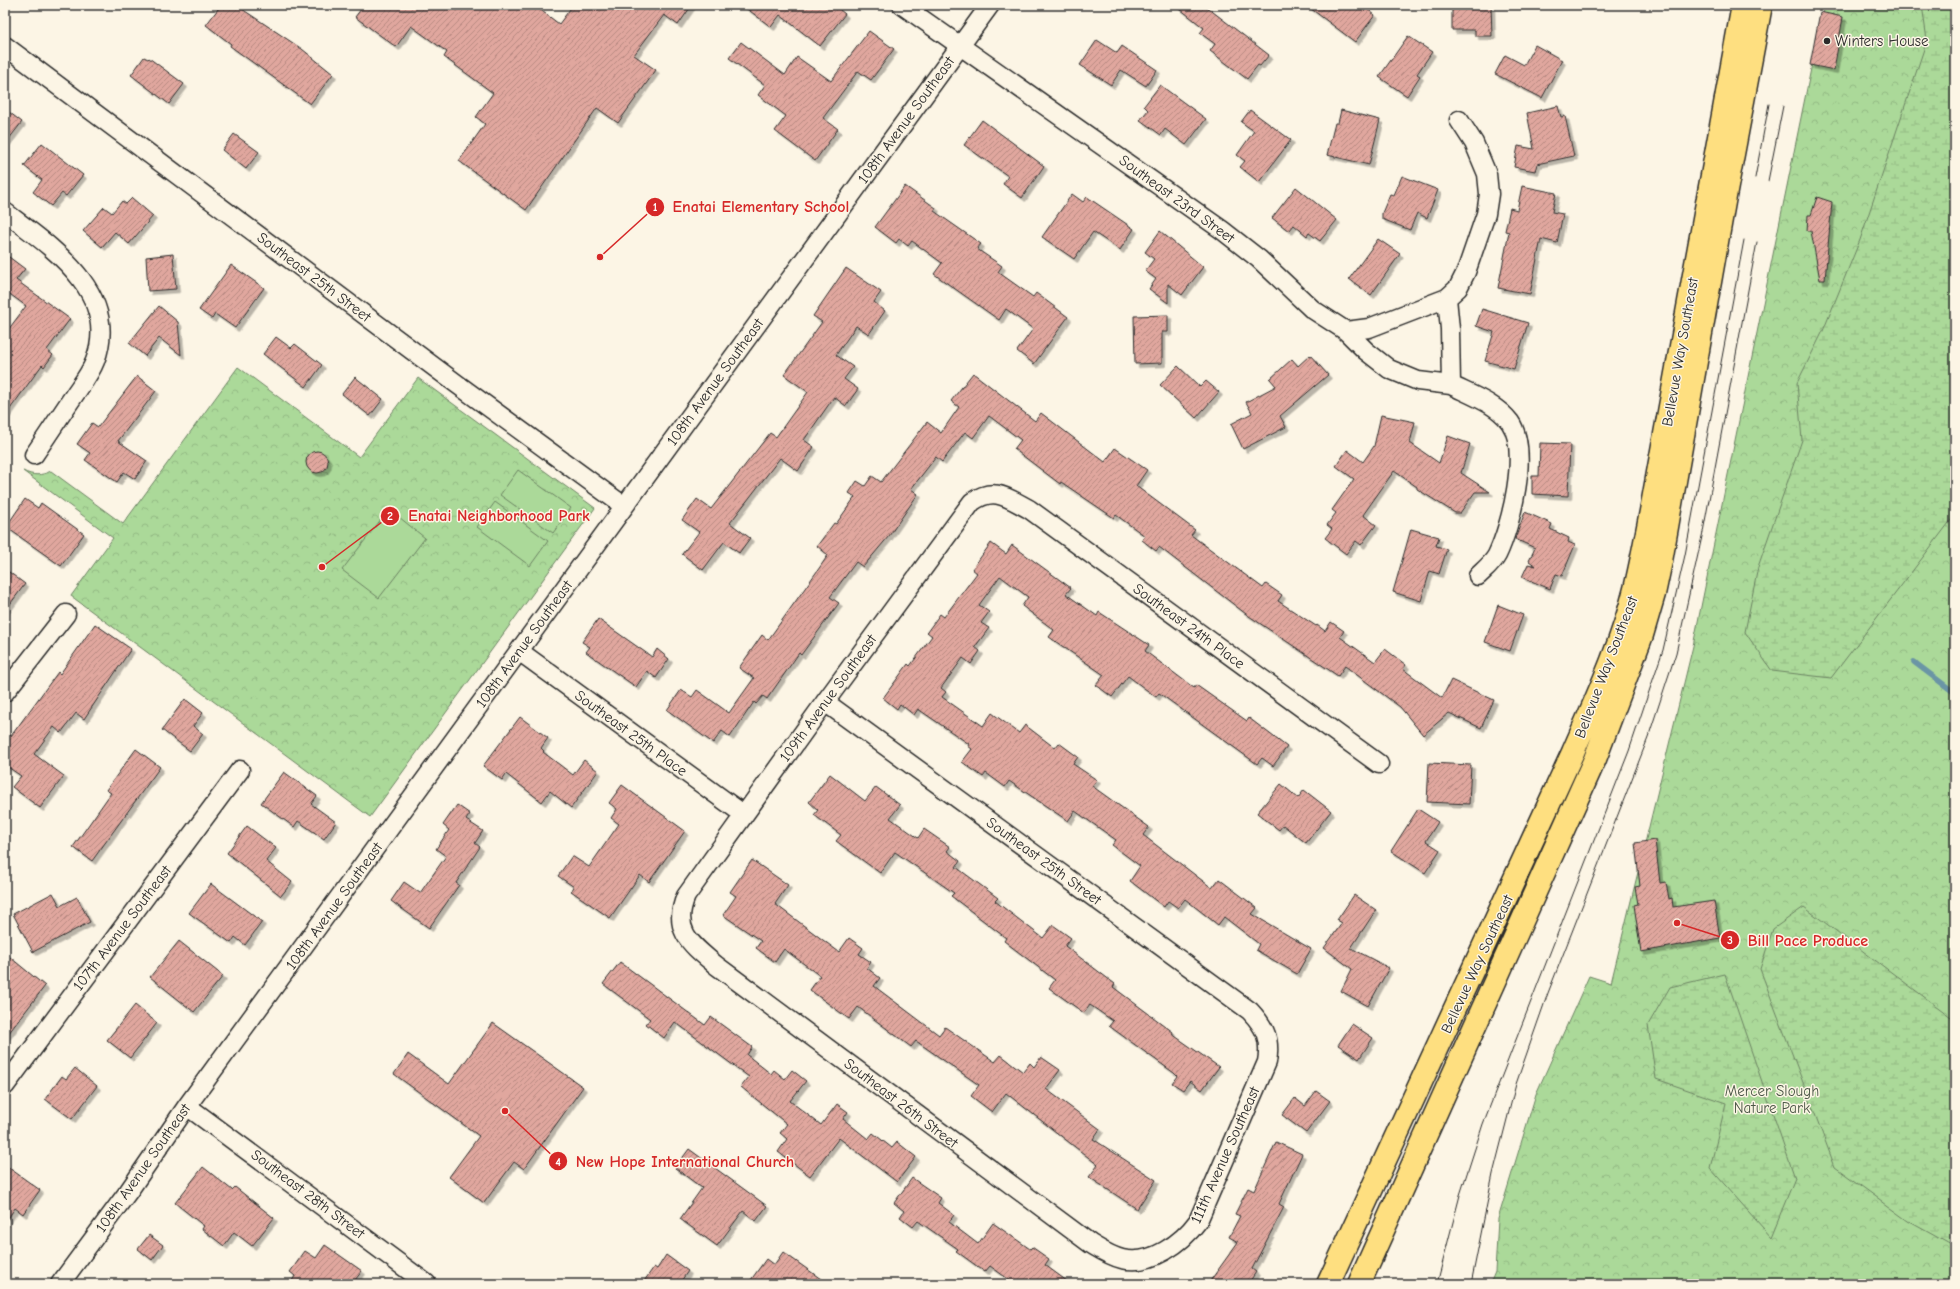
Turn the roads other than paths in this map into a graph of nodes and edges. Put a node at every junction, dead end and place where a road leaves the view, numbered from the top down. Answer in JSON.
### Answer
{"nodes":[{"id":1,"x":902,"y":5,"type":"edge"},
{"id":2,"x":990,"y":5,"type":"edge"},
{"id":3,"x":1743,"y":5,"type":"edge"},
{"id":4,"x":1761,"y":5,"type":"edge"},
{"id":5,"x":5,"y":46,"type":"edge"},
{"id":6,"x":960,"y":46,"type":"junction"},
{"id":7,"x":1459,"y":120,"type":"dead end"},
{"id":8,"x":5,"y":212,"type":"edge"},
{"id":9,"x":1447,"y":298,"type":"junction"},
{"id":10,"x":1346,"y":331,"type":"junction"},
{"id":11,"x":1451,"y":385,"type":"junction"},
{"id":12,"x":34,"y":455,"type":"dead end"},
{"id":13,"x":996,"y":493,"type":"joint"},
{"id":14,"x":624,"y":506,"type":"junction"},
{"id":15,"x":1478,"y":576,"type":"dead end"},
{"id":16,"x":66,"y":614,"type":"dead end"},
{"id":17,"x":519,"y":651,"type":"junction"},
{"id":18,"x":5,"y":692,"type":"edge"},
{"id":19,"x":825,"y":702,"type":"junction"},
{"id":20,"x":1379,"y":764,"type":"dead end"},
{"id":21,"x":240,"y":770,"type":"dead end"},
{"id":22,"x":743,"y":814,"type":"junction"},
{"id":23,"x":680,"y":922,"type":"joint"},
{"id":24,"x":1261,"y":1023,"type":"joint"},
{"id":25,"x":5,"y":1086,"type":"edge"},
{"id":26,"x":187,"y":1106,"type":"junction"},
{"id":27,"x":1372,"y":1191,"type":"junction"},
{"id":28,"x":1139,"y":1259,"type":"joint"},
{"id":29,"x":1363,"y":1275,"type":"edge"},
{"id":30,"x":406,"y":1278,"type":"edge"},
{"id":31,"x":60,"y":1284,"type":"edge"},
{"id":32,"x":427,"y":1284,"type":"edge"},
{"id":33,"x":1328,"y":1284,"type":"edge"}],
"edges":[{"from":1,"to":6,"type":"street","name":"Southeast 23rd Street"},
{"from":2,"to":6,"type":"street","name":"108th Avenue Southeast"},
{"from":3,"to":27,"type":"main road","name":"Bellevue Way Southeast"},
{"from":4,"to":29,"type":"main road","name":"Bellevue Way Southeast"},
{"from":5,"to":14,"type":"street","name":"Southeast 25th Street"},
{"from":6,"to":10,"type":"street","name":"Southeast 23rd Street"},
{"from":6,"to":14,"type":"street","name":"108th Avenue Southeast"},
{"from":7,"to":9,"type":"street"},
{"from":8,"to":12,"type":"street"},
{"from":9,"to":10,"type":"street"},
{"from":9,"to":11,"type":"street"},
{"from":10,"to":11,"type":"street","name":"Southeast 23rd Street"},
{"from":11,"to":15,"type":"street","name":"Southeast 23rd Street"},
{"from":13,"to":19,"type":"street","name":"109th Avenue Southeast"},
{"from":13,"to":20,"type":"street","name":"Southeast 24th Place"},
{"from":14,"to":17,"type":"street","name":"108th Avenue Southeast"},
{"from":16,"to":18,"type":"street"},
{"from":17,"to":22,"type":"street","name":"Southeast 25th Place"},
{"from":17,"to":26,"type":"street","name":"108th Avenue Southeast"},
{"from":19,"to":22,"type":"street","name":"109th Avenue Southeast"},
{"from":19,"to":24,"type":"street","name":"Southeast 25th Street"},
{"from":21,"to":25,"type":"street","name":"107th Avenue Southeast"},
{"from":22,"to":23,"type":"street","name":"109th Avenue Southeast"},
{"from":23,"to":28,"type":"street","name":"Southeast 26th Street"},
{"from":24,"to":28,"type":"street","name":"111th Avenue Southeast"},
{"from":26,"to":30,"type":"street","name":"Southeast 28th Street"},
{"from":26,"to":31,"type":"street","name":"108th Avenue Southeast"},
{"from":27,"to":29,"type":"main road"},
{"from":27,"to":33,"type":"main road","name":"Bellevue Way Southeast"},
{"from":30,"to":32,"type":"street","name":"Southeast 28th Street"}]}
